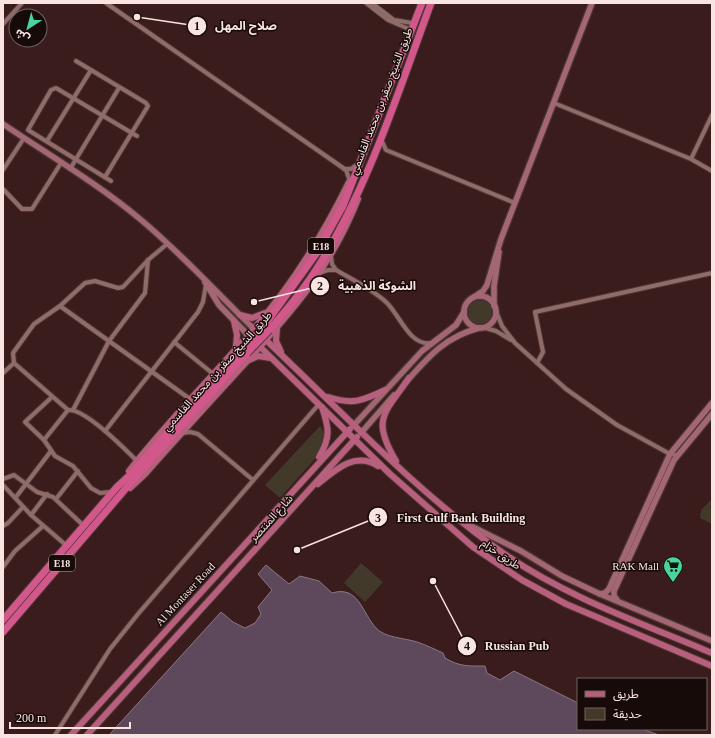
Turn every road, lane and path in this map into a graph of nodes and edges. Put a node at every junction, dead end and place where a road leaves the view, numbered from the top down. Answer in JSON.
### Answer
{"nodes":[{"id":1,"x":22,"y":3,"type":"edge"},
{"id":2,"x":106,"y":3,"type":"edge"},
{"id":3,"x":366,"y":3,"type":"edge"},
{"id":4,"x":372,"y":3,"type":"edge"},
{"id":5,"x":422,"y":3,"type":"edge"},
{"id":6,"x":431,"y":3,"type":"edge"},
{"id":7,"x":592,"y":3,"type":"edge"},
{"id":8,"x":412,"y":23,"type":"dead end"},
{"id":9,"x":3,"y":24,"type":"edge"},
{"id":10,"x":409,"y":30,"type":"dead end"},
{"id":11,"x":76,"y":61,"type":"dead end"},
{"id":12,"x":91,"y":70,"type":"junction"},
{"id":13,"x":119,"y":88,"type":"junction"},
{"id":14,"x":73,"y":98,"type":"junction"},
{"id":15,"x":554,"y":103,"type":"junction"},
{"id":16,"x":102,"y":115,"type":"junction"},
{"id":17,"x":712,"y":115,"type":"edge"},
{"id":18,"x":3,"y":124,"type":"edge"},
{"id":19,"x":132,"y":134,"type":"junction"},
{"id":20,"x":137,"y":136,"type":"dead end"},
{"id":21,"x":380,"y":137,"type":"junction"},
{"id":22,"x":24,"y":138,"type":"junction"},
{"id":23,"x":47,"y":141,"type":"junction"},
{"id":24,"x":386,"y":150,"type":"junction"},
{"id":25,"x":374,"y":155,"type":"junction"},
{"id":26,"x":76,"y":158,"type":"junction"},
{"id":27,"x":691,"y":159,"type":"junction"},
{"id":28,"x":361,"y":160,"type":"junction"},
{"id":29,"x":61,"y":163,"type":"junction"},
{"id":30,"x":370,"y":164,"type":"junction"},
{"id":31,"x":343,"y":168,"type":"junction"},
{"id":32,"x":70,"y":169,"type":"junction"},
{"id":33,"x":3,"y":170,"type":"edge"},
{"id":34,"x":712,"y":171,"type":"edge"},
{"id":35,"x":106,"y":177,"type":"junction"},
{"id":36,"x":111,"y":181,"type":"dead end"},
{"id":37,"x":350,"y":181,"type":"junction"},
{"id":38,"x":3,"y":189,"type":"edge"},
{"id":39,"x":515,"y":203,"type":"junction"},
{"id":40,"x":501,"y":240,"type":"junction"},
{"id":41,"x":167,"y":244,"type":"junction"},
{"id":42,"x":331,"y":256,"type":"junction"},
{"id":43,"x":148,"y":260,"type":"junction"},
{"id":44,"x":336,"y":270,"type":"junction"},
{"id":45,"x":322,"y":272,"type":"junction"},
{"id":46,"x":712,"y":273,"type":"edge"},
{"id":47,"x":205,"y":282,"type":"junction"},
{"id":48,"x":474,"y":297,"type":"junction"},
{"id":49,"x":60,"y":306,"type":"junction"},
{"id":50,"x":495,"y":308,"type":"junction"},
{"id":51,"x":268,"y":311,"type":"junction"},
{"id":52,"x":464,"y":312,"type":"junction"},
{"id":53,"x":240,"y":315,"type":"junction"},
{"id":54,"x":234,"y":321,"type":"junction"},
{"id":55,"x":278,"y":326,"type":"junction"},
{"id":56,"x":481,"y":327,"type":"junction"},
{"id":57,"x":266,"y":328,"type":"junction"},
{"id":58,"x":254,"y":329,"type":"junction"},
{"id":59,"x":248,"y":335,"type":"junction"},
{"id":60,"x":266,"y":340,"type":"junction"},
{"id":61,"x":109,"y":341,"type":"junction"},
{"id":62,"x":174,"y":342,"type":"junction"},
{"id":63,"x":431,"y":343,"type":"junction"},
{"id":64,"x":515,"y":343,"type":"junction"},
{"id":65,"x":260,"y":347,"type":"junction"},
{"id":66,"x":234,"y":349,"type":"junction"},
{"id":67,"x":245,"y":351,"type":"junction"},
{"id":68,"x":285,"y":358,"type":"junction"},
{"id":69,"x":246,"y":362,"type":"junction"},
{"id":70,"x":276,"y":362,"type":"junction"},
{"id":71,"x":14,"y":363,"type":"junction"},
{"id":72,"x":537,"y":363,"type":"junction"},
{"id":73,"x":151,"y":370,"type":"junction"},
{"id":74,"x":3,"y":373,"type":"edge"},
{"id":75,"x":212,"y":373,"type":"junction"},
{"id":76,"x":409,"y":378,"type":"junction"},
{"id":77,"x":385,"y":390,"type":"junction"},
{"id":78,"x":52,"y":397,"type":"junction"},
{"id":79,"x":326,"y":397,"type":"junction"},
{"id":80,"x":190,"y":399,"type":"junction"},
{"id":81,"x":712,"y":403,"type":"edge"},
{"id":82,"x":320,"y":405,"type":"junction"},
{"id":83,"x":68,"y":410,"type":"junction"},
{"id":84,"x":73,"y":410,"type":"junction"},
{"id":85,"x":712,"y":414,"type":"edge"},
{"id":86,"x":354,"y":424,"type":"junction"},
{"id":87,"x":105,"y":431,"type":"junction"},
{"id":88,"x":347,"y":431,"type":"junction"},
{"id":89,"x":361,"y":433,"type":"junction"},
{"id":90,"x":180,"y":435,"type":"junction"},
{"id":91,"x":354,"y":439,"type":"junction"},
{"id":92,"x":44,"y":440,"type":"junction"},
{"id":93,"x":51,"y":451,"type":"junction"},
{"id":94,"x":670,"y":454,"type":"junction"},
{"id":95,"x":676,"y":455,"type":"junction"},
{"id":96,"x":138,"y":461,"type":"junction"},
{"id":97,"x":314,"y":467,"type":"junction"},
{"id":98,"x":400,"y":468,"type":"junction"},
{"id":99,"x":78,"y":471,"type":"junction"},
{"id":100,"x":390,"y":474,"type":"junction"},
{"id":101,"x":3,"y":479,"type":"edge"},
{"id":102,"x":253,"y":480,"type":"junction"},
{"id":103,"x":26,"y":484,"type":"junction"},
{"id":104,"x":3,"y":486,"type":"edge"},
{"id":105,"x":115,"y":489,"type":"junction"},
{"id":106,"x":100,"y":493,"type":"junction"},
{"id":107,"x":47,"y":494,"type":"junction"},
{"id":108,"x":122,"y":494,"type":"junction"},
{"id":109,"x":16,"y":497,"type":"junction"},
{"id":110,"x":301,"y":498,"type":"junction"},
{"id":111,"x":56,"y":499,"type":"junction"},
{"id":112,"x":102,"y":504,"type":"junction"},
{"id":113,"x":23,"y":507,"type":"junction"},
{"id":114,"x":31,"y":515,"type":"junction"},
{"id":115,"x":461,"y":521,"type":"junction"},
{"id":116,"x":3,"y":526,"type":"edge"},
{"id":117,"x":44,"y":526,"type":"junction"},
{"id":118,"x":84,"y":526,"type":"junction"},
{"id":119,"x":471,"y":545,"type":"junction"},
{"id":120,"x":67,"y":546,"type":"junction"},
{"id":121,"x":503,"y":553,"type":"junction"},
{"id":122,"x":3,"y":567,"type":"edge"},
{"id":123,"x":600,"y":594,"type":"junction"},
{"id":124,"x":617,"y":600,"type":"junction"},
{"id":125,"x":4,"y":617,"type":"edge"},
{"id":126,"x":3,"y":632,"type":"edge"},
{"id":127,"x":712,"y":641,"type":"edge"},
{"id":128,"x":712,"y":653,"type":"edge"},
{"id":129,"x":712,"y":666,"type":"edge"},
{"id":130,"x":55,"y":735,"type":"edge"},
{"id":131,"x":70,"y":735,"type":"edge"},
{"id":132,"x":87,"y":735,"type":"edge"}],
"edges":[{"from":1,"to":9,"type":"street"},
{"from":2,"to":31,"type":"street"},
{"from":3,"to":10,"type":"street"},
{"from":4,"to":8,"type":"street"},
{"from":5,"to":28,"type":"highway","name":"طريق الشيخ صقر بن محمد القاسمي","number":"E18"},
{"from":6,"to":21,"type":"highway","name":"طريق الشيخ صقر بن محمد القاسمي","number":"E18"},
{"from":7,"to":15,"type":"street"},
{"from":11,"to":12,"type":"street"},
{"from":12,"to":13,"type":"street"},
{"from":12,"to":14,"type":"street"},
{"from":13,"to":16,"type":"street"},
{"from":13,"to":19,"type":"street"},
{"from":14,"to":16,"type":"street"},
{"from":14,"to":23,"type":"street"},
{"from":14,"to":23,"type":"street"},
{"from":15,"to":27,"type":"street"},
{"from":15,"to":39,"type":"street"},
{"from":16,"to":19,"type":"street"},
{"from":16,"to":26,"type":"street"},
{"from":17,"to":27,"type":"street"},
{"from":18,"to":22,"type":"street"},
{"from":19,"to":20,"type":"street"},
{"from":19,"to":35,"type":"street"},
{"from":21,"to":24,"type":"street"},
{"from":21,"to":25,"type":"highway","name":"طريق الشيخ صقر بن محمد القاسمي","number":"E18"},
{"from":22,"to":29,"type":"street"},
{"from":22,"to":33,"type":"street"},
{"from":23,"to":26,"type":"street"},
{"from":24,"to":25,"type":"street"},
{"from":24,"to":39,"type":"street"},
{"from":25,"to":30,"type":"highway","name":"طريق الشيخ صقر بن محمد القاسمي","number":"E18"},
{"from":26,"to":32,"type":"street"},
{"from":26,"to":35,"type":"street"},
{"from":27,"to":34,"type":"street"},
{"from":28,"to":31,"type":"street"},
{"from":28,"to":37,"type":"main road"},
{"from":28,"to":57,"type":"highway","name":"طريق الشيخ صقر بن محمد القاسمي","number":"E18"},
{"from":29,"to":32,"type":"street"},
{"from":29,"to":38,"type":"street"},
{"from":30,"to":42,"type":"main road"},
{"from":30,"to":57,"type":"highway","name":"طريق الشيخ صقر بن محمد القاسمي","number":"E18"},
{"from":31,"to":37,"type":"street"},
{"from":32,"to":41,"type":"street"},
{"from":35,"to":36,"type":"street"},
{"from":37,"to":51,"type":"main road"},
{"from":39,"to":40,"type":"street"},
{"from":40,"to":48,"type":"street"},
{"from":40,"to":50,"type":"street"},
{"from":41,"to":43,"type":"street"},
{"from":41,"to":47,"type":"street"},
{"from":42,"to":44,"type":"street"},
{"from":42,"to":45,"type":"main road"},
{"from":43,"to":49,"type":"street"},
{"from":43,"to":61,"type":"street"},
{"from":44,"to":45,"type":"street"},
{"from":44,"to":63,"type":"street"},
{"from":45,"to":55,"type":"main road"},
{"from":46,"to":72,"type":"street"},
{"from":47,"to":53,"type":"street"},
{"from":47,"to":54,"type":"street"},
{"from":47,"to":62,"type":"street"},
{"from":48,"to":50,"type":"street"},
{"from":48,"to":52,"type":"street"},
{"from":49,"to":61,"type":"street"},
{"from":49,"to":71,"type":"street"},
{"from":50,"to":56,"type":"street"},
{"from":50,"to":64,"type":"street"},
{"from":51,"to":53,"type":"main road"},
{"from":51,"to":58,"type":"main road"},
{"from":52,"to":56,"type":"street"},
{"from":52,"to":63,"type":"street"},
{"from":53,"to":58,"type":"street"},
{"from":54,"to":59,"type":"street"},
{"from":54,"to":66,"type":"main road"},
{"from":55,"to":60,"type":"main road"},
{"from":55,"to":68,"type":"main road"},
{"from":56,"to":64,"type":"street"},
{"from":56,"to":76,"type":"street","name":"شارع المنتصر"},
{"from":57,"to":67,"type":"highway","name":"طريق الشيخ صقر بن محمد القاسمي","number":"E18","bridge":true},
{"from":58,"to":59,"type":"main road"},
{"from":58,"to":60,"type":"main road","name":"طريق خزام"},
{"from":59,"to":65,"type":"main road","name":"طريق خزام"},
{"from":59,"to":66,"type":"main road"},
{"from":60,"to":65,"type":"main road"},
{"from":60,"to":68,"type":"main road","name":"طريق خزام"},
{"from":61,"to":73,"type":"street"},
{"from":61,"to":84,"type":"street"},
{"from":62,"to":73,"type":"street"},
{"from":62,"to":75,"type":"street"},
{"from":63,"to":77,"type":"street"},
{"from":64,"to":72,"type":"street"},
{"from":65,"to":69,"type":"main road"},
{"from":65,"to":70,"type":"main road","name":"طريق خزام"},
{"from":66,"to":75,"type":"main road"},
{"from":67,"to":105,"type":"highway","name":"طريق الشيخ صقر بن محمد القاسمي","number":"E18"},
{"from":67,"to":108,"type":"highway","name":"طريق الشيخ صقر بن محمد القاسمي","number":"E18"},
{"from":68,"to":79,"type":"main road","name":"طريق خزام"},
{"from":69,"to":70,"type":"main road"},
{"from":69,"to":90,"type":"main road"},
{"from":70,"to":82,"type":"main road","name":"طريق خزام"},
{"from":71,"to":74,"type":"street"},
{"from":71,"to":78,"type":"street"},
{"from":72,"to":94,"type":"street"},
{"from":73,"to":80,"type":"street"},
{"from":73,"to":87,"type":"street"},
{"from":75,"to":80,"type":"main road"},
{"from":76,"to":89,"type":"street","name":"شارع المنتصر"},
{"from":76,"to":98,"type":"main road"},
{"from":77,"to":79,"type":"main road"},
{"from":77,"to":86,"type":"street"},
{"from":78,"to":83,"type":"street"},
{"from":78,"to":92,"type":"street"},
{"from":79,"to":86,"type":"main road","name":"طريق خزام"},
{"from":80,"to":96,"type":"main road"},
{"from":81,"to":94,"type":"street"},
{"from":82,"to":88,"type":"main road","name":"طريق خزام"},
{"from":82,"to":97,"type":"main road"},
{"from":82,"to":102,"type":"street"},
{"from":83,"to":84,"type":"street"},
{"from":83,"to":92,"type":"street"},
{"from":84,"to":87,"type":"street"},
{"from":85,"to":95,"type":"street"},
{"from":86,"to":88,"type":"main road"},
{"from":86,"to":89,"type":"main road","name":"طريق خزام"},
{"from":87,"to":96,"type":"street"},
{"from":88,"to":91,"type":"main road","name":"طريق خزام"},
{"from":88,"to":97,"type":"main road"},
{"from":89,"to":91,"type":"main road","name":"شارع المنتصر"},
{"from":89,"to":98,"type":"main road","name":"طريق خزام"},
{"from":90,"to":102,"type":"street"},
{"from":90,"to":108,"type":"main road"},
{"from":91,"to":100,"type":"main road","name":"طريق خزام"},
{"from":91,"to":110,"type":"main road","name":"شارع المنتصر"},
{"from":92,"to":93,"type":"street"},
{"from":93,"to":99,"type":"street"},
{"from":93,"to":103,"type":"street"},
{"from":94,"to":95,"type":"street"},
{"from":94,"to":123,"type":"street"},
{"from":95,"to":124,"type":"street"},
{"from":96,"to":105,"type":"main road"},
{"from":97,"to":131,"type":"main road","name":"Al Montaser Road"},
{"from":98,"to":115,"type":"main road","name":"طريق خزام"},
{"from":99,"to":106,"type":"street"},
{"from":99,"to":111,"type":"street"},
{"from":100,"to":110,"type":"main road"},
{"from":100,"to":119,"type":"main road","name":"طريق خزام"},
{"from":101,"to":103,"type":"street"},
{"from":102,"to":130,"type":"street"},
{"from":103,"to":107,"type":"street"},
{"from":103,"to":109,"type":"street"},
{"from":104,"to":109,"type":"street"},
{"from":105,"to":106,"type":"street"},
{"from":105,"to":112,"type":"highway","name":"طريق الشيخ صقر بن محمد القاسمي","number":"E18"},
{"from":106,"to":112,"type":"street"},
{"from":107,"to":111,"type":"street"},
{"from":107,"to":114,"type":"street"},
{"from":108,"to":126,"type":"highway","name":"طريق الشيخ صقر بن محمد القاسمي","number":"E18"},
{"from":109,"to":113,"type":"street"},
{"from":110,"to":132,"type":"main road","name":"شارع المنتصر"},
{"from":111,"to":118,"type":"street"},
{"from":112,"to":118,"type":"highway","name":"طريق الشيخ صقر بن محمد القاسمي","number":"E18"},
{"from":113,"to":114,"type":"street"},
{"from":113,"to":116,"type":"street"},
{"from":114,"to":117,"type":"street"},
{"from":115,"to":121,"type":"main road","name":"طريق خزام"},
{"from":115,"to":123,"type":"street"},
{"from":117,"to":120,"type":"street"},
{"from":117,"to":122,"type":"street"},
{"from":118,"to":120,"type":"highway","name":"طريق الشيخ صقر بن محمد القاسمي","number":"E18"},
{"from":119,"to":121,"type":"main road"},
{"from":119,"to":129,"type":"main road","name":"طريق خزام"},
{"from":120,"to":125,"type":"highway","name":"طريق الشيخ صقر بن محمد القاسمي","number":"E18"},
{"from":121,"to":128,"type":"main road","name":"طريق خزام"},
{"from":123,"to":124,"type":"street"},
{"from":124,"to":127,"type":"street"}]}
